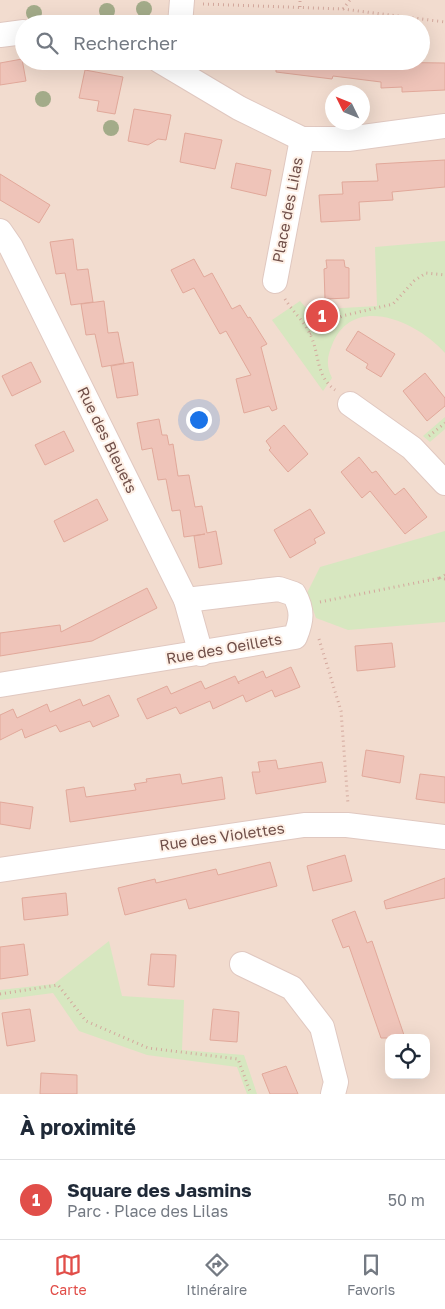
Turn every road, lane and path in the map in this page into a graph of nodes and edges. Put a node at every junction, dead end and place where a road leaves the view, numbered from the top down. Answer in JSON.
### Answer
{"nodes":[{"id":1,"x":300,"y":0,"type":"edge"},
{"id":2,"x":350,"y":0,"type":"edge"},
{"id":3,"x":300,"y":7,"type":"junction"},
{"id":4,"x":181,"y":9,"type":"edge"},
{"id":5,"x":343,"y":9,"type":"junction"},
{"id":6,"x":390,"y":15,"type":"edge"},
{"id":7,"x":430,"y":20,"type":"edge"},
{"id":8,"x":445,"y":22,"type":"edge"},
{"id":9,"x":15,"y":33,"type":"edge"},
{"id":10,"x":0,"y":35,"type":"edge"},
{"id":11,"x":175,"y":70,"type":"edge"},
{"id":12,"x":445,"y":126,"type":"edge"},
{"id":13,"x":302,"y":139,"type":"junction"},
{"id":14,"x":0,"y":232,"type":"edge"},
{"id":15,"x":445,"y":275,"type":"edge"},
{"id":16,"x":274,"y":281,"type":"joint"},
{"id":17,"x":310,"y":334,"type":"junction"},
{"id":18,"x":350,"y":404,"type":"joint"},
{"id":19,"x":445,"y":423,"type":"edge"},
{"id":20,"x":434,"y":432,"type":"dead end"},
{"id":21,"x":445,"y":483,"type":"edge"},
{"id":22,"x":445,"y":575,"type":"edge"},
{"id":23,"x":440,"y":578,"type":"junction"},
{"id":24,"x":445,"y":579,"type":"edge"},
{"id":25,"x":186,"y":600,"type":"junction"},
{"id":26,"x":300,"y":606,"type":"junction"},
{"id":27,"x":317,"y":636,"type":"dead end"},
{"id":28,"x":201,"y":654,"type":"junction"},
{"id":29,"x":0,"y":685,"type":"edge"},
{"id":30,"x":347,"y":825,"type":"junction"},
{"id":31,"x":445,"y":837,"type":"edge"},
{"id":32,"x":0,"y":870,"type":"edge"},
{"id":33,"x":242,"y":964,"type":"dead end"},
{"id":34,"x":0,"y":994,"type":"edge"},
{"id":35,"x":251,"y":1094,"type":"edge"},
{"id":36,"x":333,"y":1094,"type":"edge"}],
"edges":[{"from":1,"to":3,"type":"path"},
{"from":2,"to":5,"type":"path"},
{"from":3,"to":4,"type":"path"},
{"from":3,"to":5,"type":"path"},
{"from":5,"to":6,"type":"path"},
{"from":7,"to":8,"type":"path"},
{"from":9,"to":10,"type":"street"},
{"from":11,"to":13,"type":"street"},
{"from":12,"to":13,"type":"street"},
{"from":13,"to":16,"type":"street","name":"Place des Lilas"},
{"from":14,"to":25,"type":"street","name":"Rue des Bleuets"},
{"from":15,"to":17,"type":"path"},
{"from":16,"to":17,"type":"path"},
{"from":17,"to":18,"type":"path"},
{"from":18,"to":21,"type":"street"},
{"from":19,"to":20,"type":"path"},
{"from":22,"to":23,"type":"path"},
{"from":23,"to":24,"type":"path"},
{"from":23,"to":26,"type":"path"},
{"from":25,"to":26,"type":"street"},
{"from":25,"to":28,"type":"street","name":"Rue des Bleuets"},
{"from":26,"to":28,"type":"street","name":"Rue des Oeillets"},
{"from":27,"to":30,"type":"path"},
{"from":28,"to":29,"type":"street","name":"Rue des Oeillets"},
{"from":30,"to":31,"type":"street","name":"Rue des Violettes"},
{"from":30,"to":32,"type":"street","name":"Rue des Violettes"},
{"from":33,"to":36,"type":"street"},
{"from":34,"to":35,"type":"path"}]}
